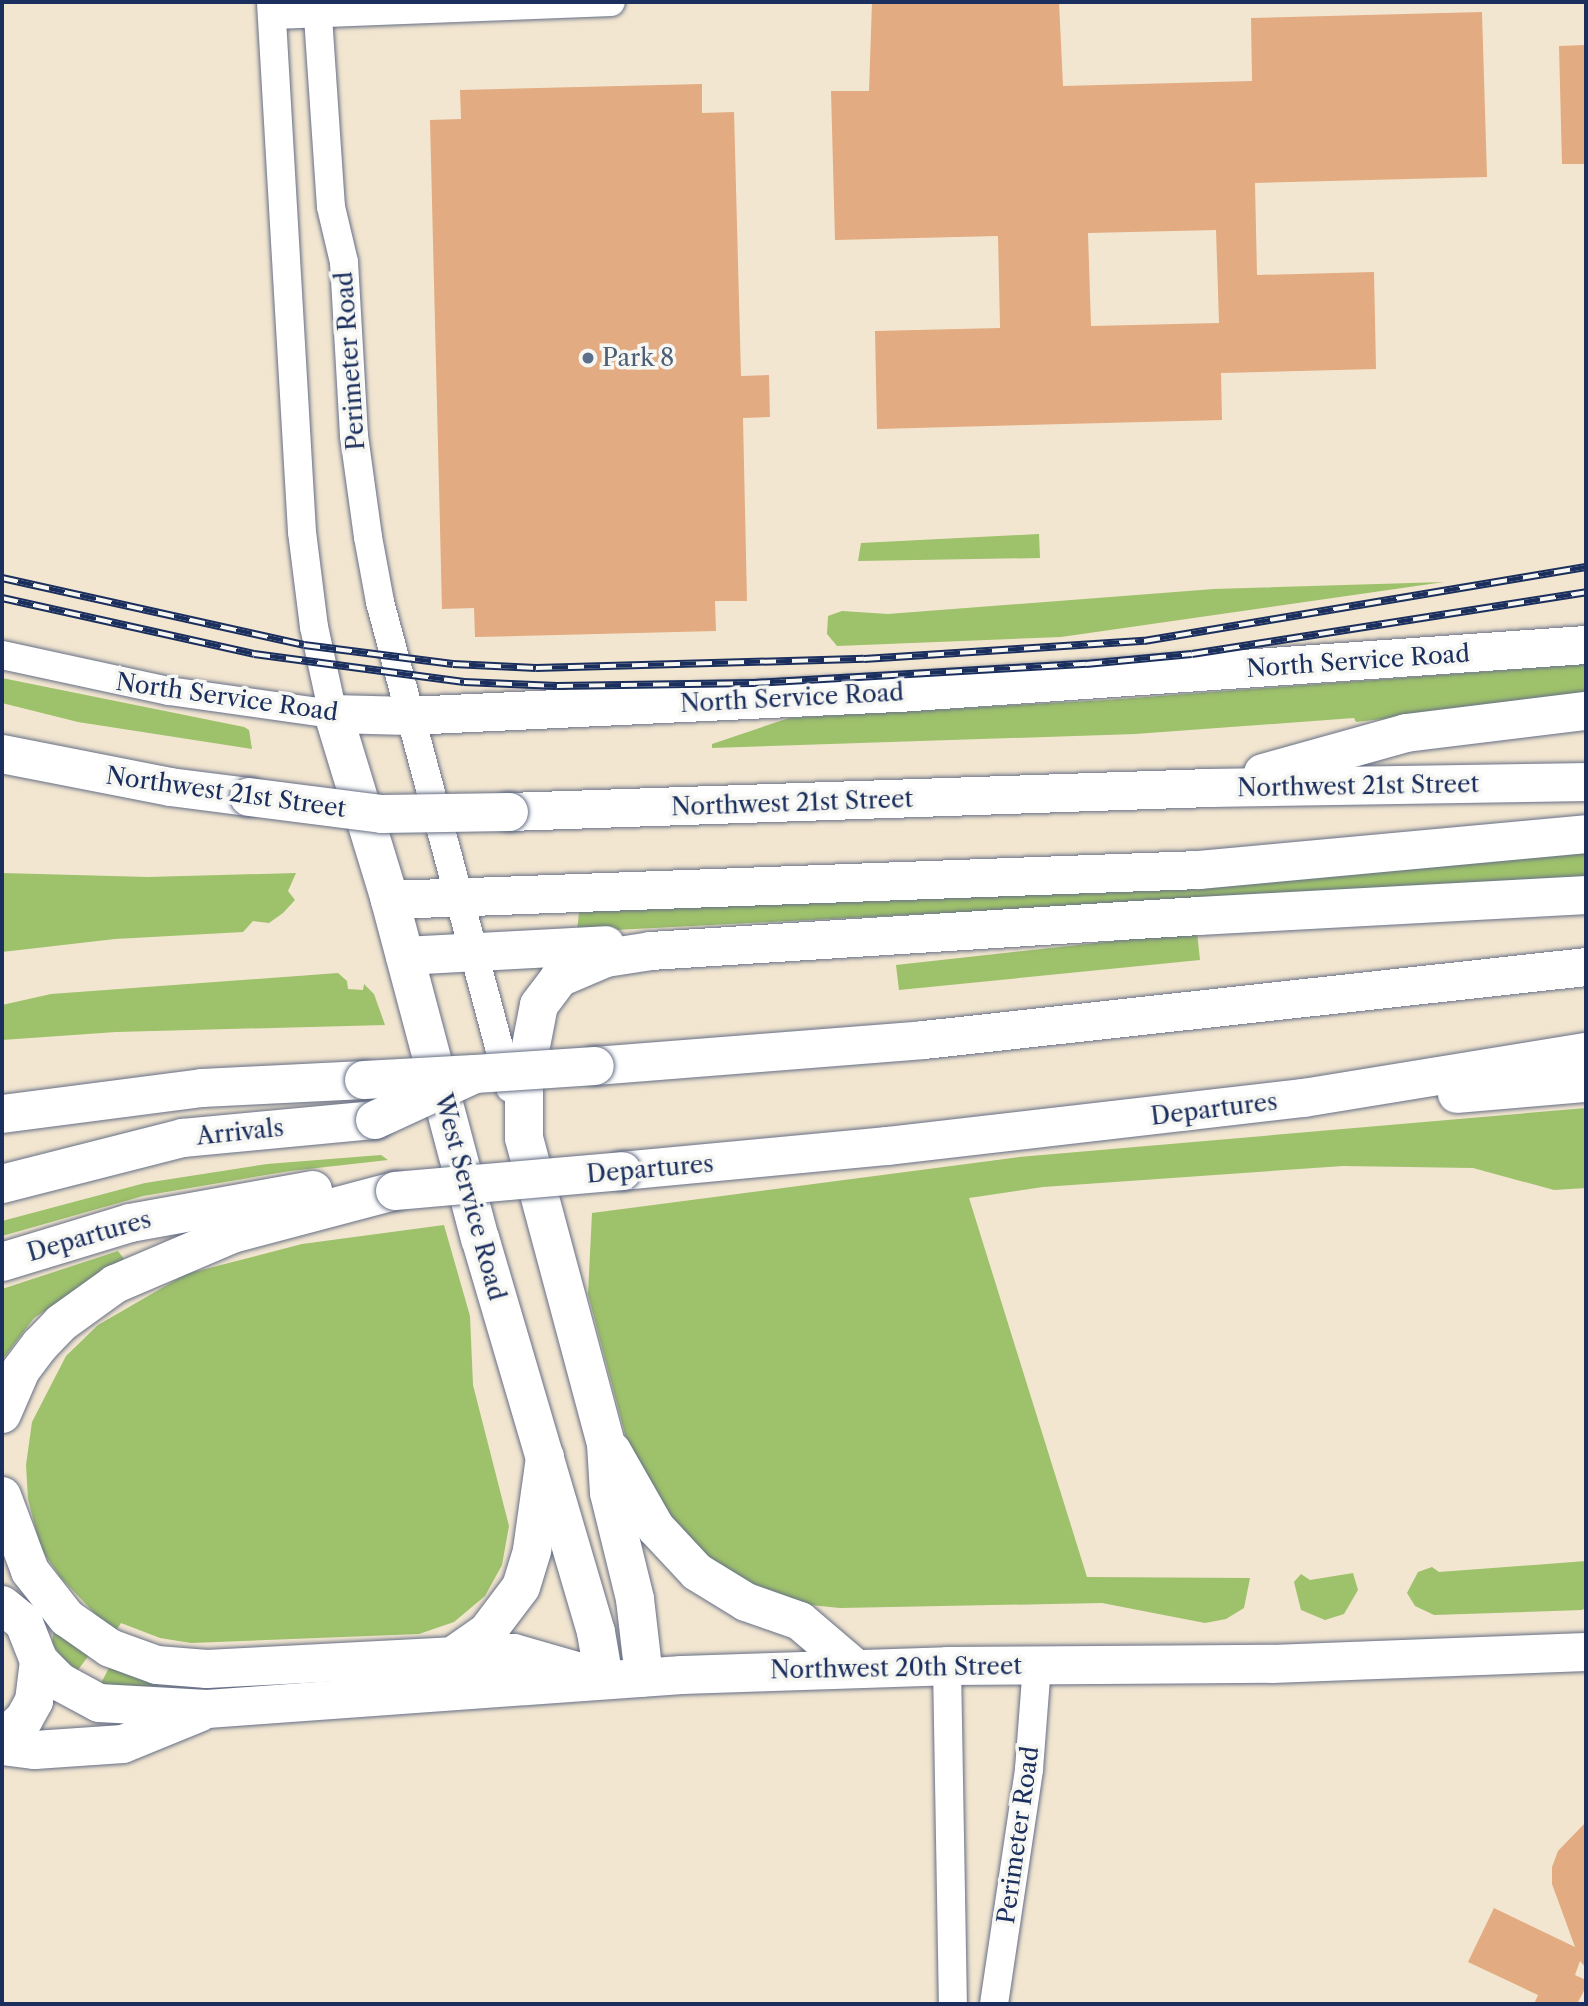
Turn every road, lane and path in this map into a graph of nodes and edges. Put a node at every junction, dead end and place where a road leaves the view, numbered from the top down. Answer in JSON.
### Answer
{"nodes":[{"id":1,"x":611,"y":2,"type":"edge"},
{"id":2,"x":273,"y":8,"type":"edge"},
{"id":3,"x":319,"y":8,"type":"edge"},
{"id":4,"x":1586,"y":645,"type":"edge"},
{"id":5,"x":2,"y":655,"type":"edge"},
{"id":6,"x":1586,"y":711,"type":"edge"},
{"id":7,"x":333,"y":714,"type":"junction"},
{"id":8,"x":409,"y":716,"type":"junction"},
{"id":9,"x":2,"y":754,"type":"edge"},
{"id":10,"x":1586,"y":782,"type":"edge"},
{"id":11,"x":1213,"y":788,"type":"junction"},
{"id":12,"x":1586,"y":834,"type":"edge"},
{"id":13,"x":1586,"y":895,"type":"edge"},
{"id":14,"x":459,"y":897,"type":"junction"},
{"id":15,"x":390,"y":900,"type":"junction"},
{"id":16,"x":474,"y":951,"type":"junction"},
{"id":17,"x":651,"y":951,"type":"junction"},
{"id":18,"x":405,"y":956,"type":"junction"},
{"id":19,"x":1586,"y":967,"type":"edge"},
{"id":20,"x":1586,"y":1052,"type":"edge"},
{"id":21,"x":475,"y":1074,"type":"junction"},
{"id":22,"x":1586,"y":1083,"type":"edge"},
{"id":23,"x":1304,"y":1098,"type":"junction"},
{"id":24,"x":2,"y":1114,"type":"edge"},
{"id":25,"x":524,"y":1138,"type":"junction"},
{"id":26,"x":2,"y":1184,"type":"edge"},
{"id":27,"x":395,"y":1191,"type":"junction"},
{"id":28,"x":2,"y":1262,"type":"edge"},
{"id":29,"x":2,"y":1413,"type":"edge"},
{"id":30,"x":606,"y":1444,"type":"junction"},
{"id":31,"x":545,"y":1457,"type":"junction"},
{"id":32,"x":2,"y":1496,"type":"edge"},
{"id":33,"x":4,"y":1603,"type":"edge"},
{"id":34,"x":1586,"y":1652,"type":"edge"},
{"id":35,"x":451,"y":1657,"type":"junction"},
{"id":36,"x":39,"y":1661,"type":"junction"},
{"id":37,"x":947,"y":1665,"type":"junction"},
{"id":38,"x":1037,"y":1665,"type":"junction"},
{"id":39,"x":855,"y":1668,"type":"junction"},
{"id":40,"x":644,"y":1677,"type":"junction"},
{"id":41,"x":604,"y":1679,"type":"junction"},
{"id":42,"x":207,"y":1709,"type":"junction"},
{"id":43,"x":2,"y":1739,"type":"edge"},
{"id":44,"x":2,"y":1746,"type":"edge"},
{"id":45,"x":953,"y":2004,"type":"edge"},
{"id":46,"x":994,"y":2004,"type":"edge"}],
"edges":[{"from":1,"to":3,"type":"street"},
{"from":2,"to":3,"type":"street"},
{"from":2,"to":7,"type":"street"},
{"from":3,"to":8,"type":"street","name":"Perimeter Road"},
{"from":4,"to":8,"type":"main road","name":"North Service Road"},
{"from":5,"to":7,"type":"street","name":"North Service Road"},
{"from":6,"to":11,"type":"main road"},
{"from":7,"to":8,"type":"main road","name":"North Service Road"},
{"from":7,"to":15,"type":"main road","name":"West Service Road"},
{"from":8,"to":14,"type":"street"},
{"from":9,"to":11,"type":"main road","name":"Northwest 21st Street","bridge":true},
{"from":10,"to":11,"type":"main road","name":"Northwest 21st Street"},
{"from":12,"to":14,"type":"main road"},
{"from":13,"to":17,"type":"main road"},
{"from":14,"to":15,"type":"main road"},
{"from":14,"to":16,"type":"street"},
{"from":15,"to":18,"type":"main road","name":"West Service Road"},
{"from":16,"to":17,"type":"main road"},
{"from":16,"to":18,"type":"main road"},
{"from":16,"to":25,"type":"street"},
{"from":17,"to":25,"type":"main road"},
{"from":18,"to":31,"type":"main road","name":"West Service Road"},
{"from":19,"to":21,"type":"main road","bridge":true},
{"from":20,"to":23,"type":"main road"},
{"from":21,"to":24,"type":"main road","bridge":true},
{"from":21,"to":26,"type":"main road","name":"Arrivals","bridge":true},
{"from":22,"to":23,"type":"main road"},
{"from":23,"to":27,"type":"main road","name":"Departures","bridge":true},
{"from":25,"to":30,"type":"main road"},
{"from":27,"to":28,"type":"main road","name":"Departures"},
{"from":27,"to":29,"type":"main road"},
{"from":30,"to":39,"type":"main road"},
{"from":30,"to":40,"type":"main road"},
{"from":31,"to":35,"type":"main road"},
{"from":31,"to":41,"type":"main road","name":"West Service Road"},
{"from":32,"to":35,"type":"main road"},
{"from":33,"to":36,"type":"main road"},
{"from":34,"to":38,"type":"main road","name":"Northwest 20th Street"},
{"from":35,"to":41,"type":"main road"},
{"from":36,"to":42,"type":"main road","name":"Northwest 20th Street"},
{"from":36,"to":43,"type":"main road"},
{"from":37,"to":38,"type":"main road","name":"Northwest 20th Street"},
{"from":37,"to":39,"type":"main road","name":"Northwest 20th Street"},
{"from":37,"to":45,"type":"street"},
{"from":38,"to":46,"type":"street","name":"Perimeter Road"},
{"from":39,"to":40,"type":"main road","name":"Northwest 20th Street"},
{"from":40,"to":41,"type":"main road","name":"Northwest 20th Street"},
{"from":41,"to":42,"type":"main road","name":"Northwest 20th Street"},
{"from":42,"to":44,"type":"main road","name":"Northwest 20th Street"}]}
